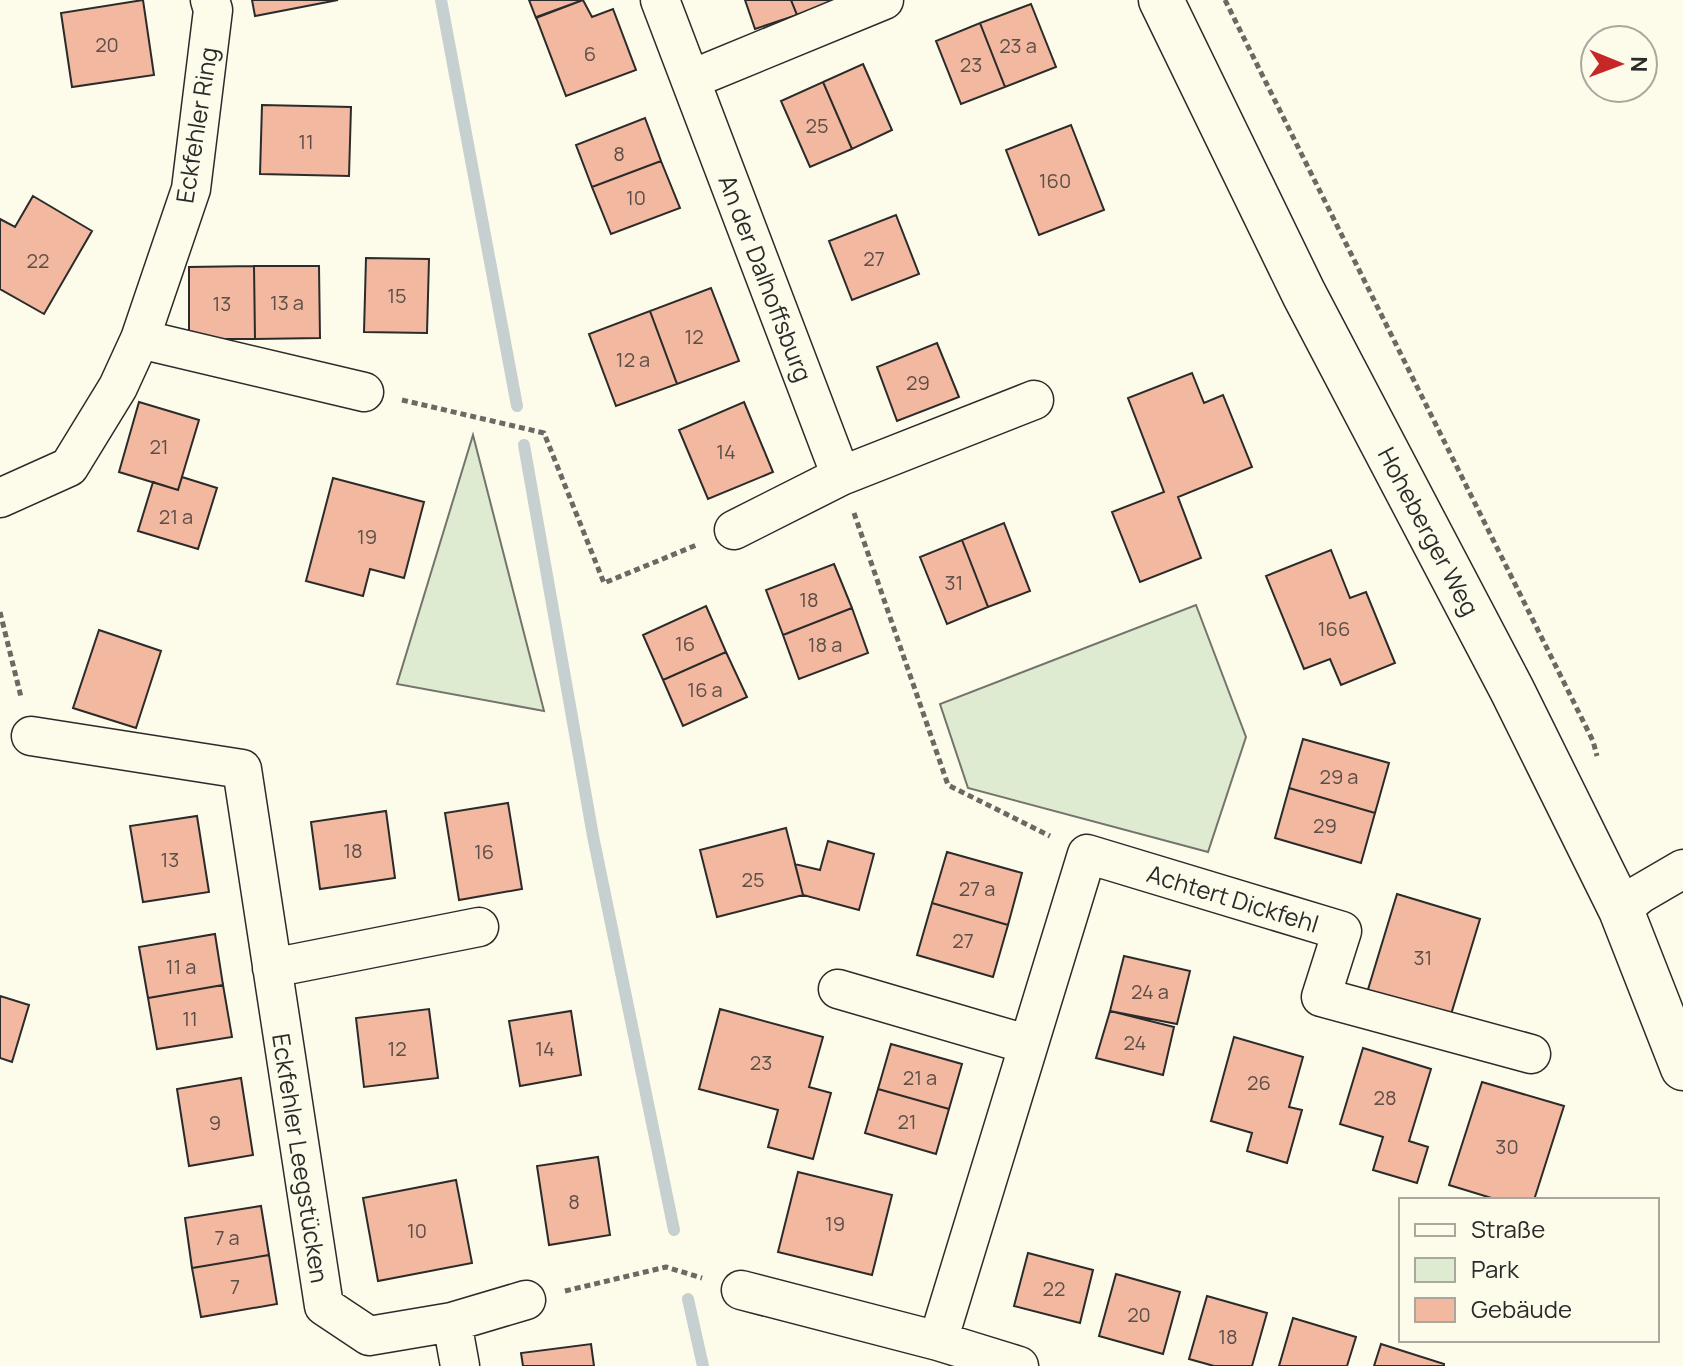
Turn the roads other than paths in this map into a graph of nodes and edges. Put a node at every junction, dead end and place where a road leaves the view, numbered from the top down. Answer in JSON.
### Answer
{"nodes":[{"id":1,"x":210,"y":0,"type":"edge"},
{"id":2,"x":660,"y":0,"type":"edge"},
{"id":3,"x":884,"y":0,"type":"edge"},
{"id":4,"x":1161,"y":0,"type":"edge"},
{"id":5,"x":692,"y":79,"type":"junction"},
{"id":6,"x":140,"y":339,"type":"junction"},
{"id":7,"x":364,"y":392,"type":"road end"},
{"id":8,"x":1034,"y":400,"type":"dead end"},
{"id":9,"x":841,"y":476,"type":"junction"},
{"id":10,"x":0,"y":498,"type":"edge"},
{"id":11,"x":734,"y":530,"type":"road end"},
{"id":12,"x":31,"y":736,"type":"road end"},
{"id":13,"x":1683,"y":869,"type":"edge"},
{"id":14,"x":1621,"y":910,"type":"junction"},
{"id":15,"x":479,"y":927,"type":"dead end"},
{"id":16,"x":272,"y":968,"type":"junction"},
{"id":17,"x":838,"y":989,"type":"dead end"},
{"id":18,"x":1026,"y":1044,"type":"junction"},
{"id":19,"x":1531,"y":1054,"type":"dead end"},
{"id":20,"x":1683,"y":1068,"type":"edge"},
{"id":21,"x":741,"y":1290,"type":"road end"},
{"id":22,"x":526,"y":1300,"type":"road end"},
{"id":23,"x":452,"y":1322,"type":"junction"},
{"id":24,"x":938,"y":1341,"type":"junction"},
{"id":25,"x":460,"y":1366,"type":"edge"},
{"id":26,"x":1019,"y":1366,"type":"edge"}],
"edges":[{"from":1,"to":6,"type":"street","name":"Eckfehler Ring"},
{"from":2,"to":5,"type":"street","name":"An der Dalhoffsburg"},
{"from":3,"to":5,"type":"street"},
{"from":4,"to":14,"type":"street","name":"Hoheberger Weg"},
{"from":5,"to":9,"type":"street","name":"An der Dalhoffsburg"},
{"from":6,"to":7,"type":"street"},
{"from":6,"to":10,"type":"street","name":"Eckfehler Ring"},
{"from":8,"to":9,"type":"street"},
{"from":9,"to":11,"type":"street"},
{"from":12,"to":16,"type":"street","name":"Eckfehler Leegstücken"},
{"from":13,"to":14,"type":"street"},
{"from":14,"to":20,"type":"street","name":"Hoheberger Weg"},
{"from":15,"to":16,"type":"street"},
{"from":16,"to":23,"type":"street","name":"Eckfehler Leegstücken"},
{"from":17,"to":18,"type":"street"},
{"from":18,"to":19,"type":"street","name":"Achtert Dickfehl"},
{"from":18,"to":24,"type":"street"},
{"from":21,"to":24,"type":"street"},
{"from":22,"to":23,"type":"street","name":"Eckfehler Leegstücken"},
{"from":23,"to":25,"type":"street"},
{"from":24,"to":26,"type":"street"}]}
